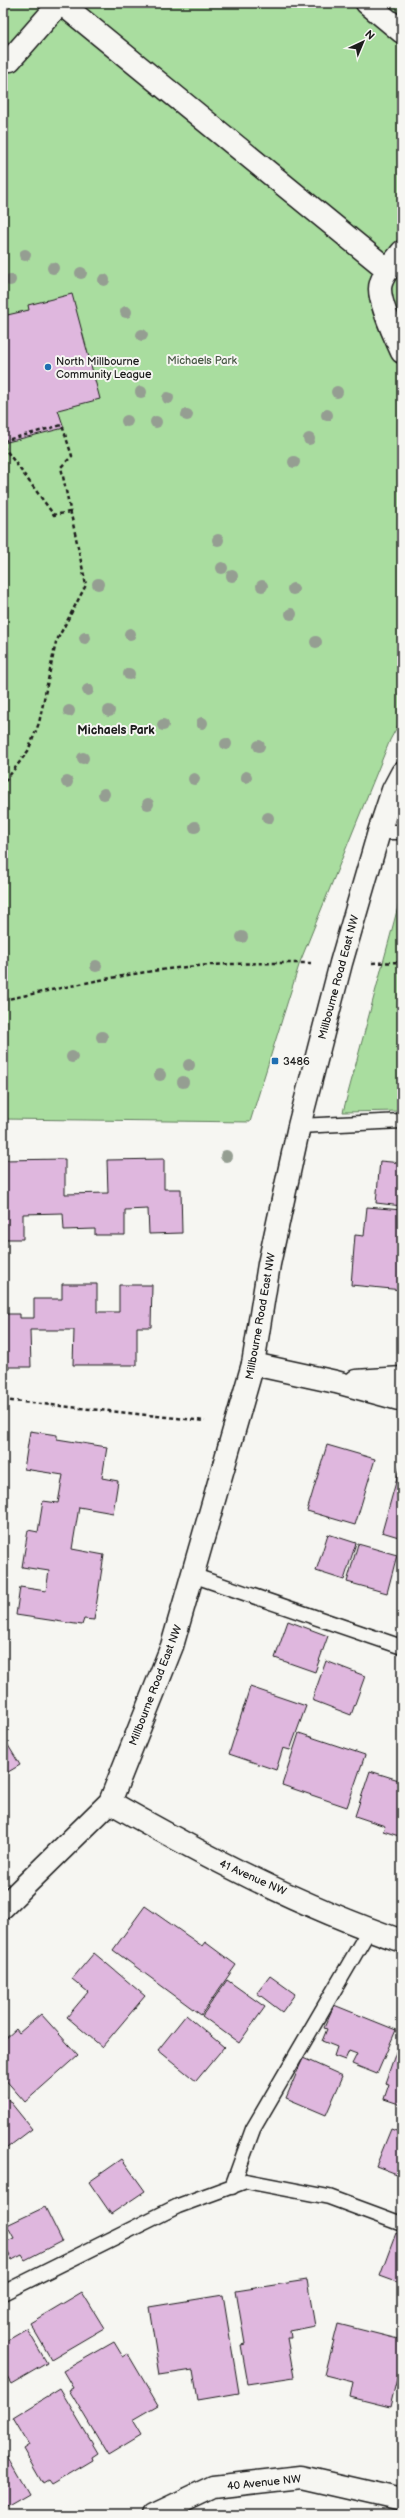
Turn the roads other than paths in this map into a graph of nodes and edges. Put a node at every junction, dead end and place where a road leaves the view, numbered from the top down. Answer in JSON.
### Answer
{"nodes":[{"id":1,"x":60,"y":3,"type":"edge"},
{"id":2,"x":367,"y":3,"type":"edge"},
{"id":3,"x":402,"y":32,"type":"edge"},
{"id":4,"x":10,"y":60,"type":"dead end"},
{"id":5,"x":402,"y":252,"type":"edge"},
{"id":6,"x":388,"y":270,"type":"junction"},
{"id":7,"x":402,"y":352,"type":"edge"},
{"id":8,"x":402,"y":773,"type":"edge"},
{"id":9,"x":379,"y":832,"type":"junction"},
{"id":10,"x":402,"y":832,"type":"edge"},
{"id":11,"x":402,"y":1121,"type":"edge"},
{"id":12,"x":299,"y":1126,"type":"junction"},
{"id":13,"x":253,"y":1364,"type":"junction"},
{"id":14,"x":402,"y":1378,"type":"edge"},
{"id":15,"x":336,"y":1382,"type":"junction"},
{"id":16,"x":402,"y":1400,"type":"edge"},
{"id":17,"x":192,"y":1575,"type":"junction"},
{"id":18,"x":402,"y":1647,"type":"edge"},
{"id":19,"x":110,"y":1802,"type":"junction"},
{"id":20,"x":3,"y":1906,"type":"edge"},
{"id":21,"x":369,"y":1930,"type":"junction"},
{"id":22,"x":402,"y":1941,"type":"edge"},
{"id":23,"x":232,"y":2187,"type":"junction"},
{"id":24,"x":402,"y":2224,"type":"edge"},
{"id":25,"x":3,"y":2293,"type":"edge"},
{"id":26,"x":402,"y":2500,"type":"edge"},
{"id":27,"x":154,"y":2515,"type":"edge"}],
"edges":[{"from":1,"to":4,"type":"street"},
{"from":1,"to":6,"type":"street"},
{"from":2,"to":3,"type":"street"},
{"from":5,"to":6,"type":"street"},
{"from":6,"to":7,"type":"street"},
{"from":8,"to":9,"type":"street","name":"Millbourne Road East NW"},
{"from":9,"to":10,"type":"lane"},
{"from":9,"to":12,"type":"street","name":"Millbourne Road East NW"},
{"from":11,"to":12,"type":"lane"},
{"from":12,"to":13,"type":"street","name":"Millbourne Road East NW"},
{"from":13,"to":15,"type":"street"},
{"from":13,"to":17,"type":"street","name":"Millbourne Road East NW"},
{"from":14,"to":15,"type":"street"},
{"from":15,"to":16,"type":"street"},
{"from":17,"to":18,"type":"lane"},
{"from":17,"to":19,"type":"street","name":"Millbourne Road East NW"},
{"from":19,"to":20,"type":"street","name":"Millbourne Road East NW"},
{"from":19,"to":21,"type":"street","name":"41 Avenue NW"},
{"from":21,"to":22,"type":"street","name":"41 Avenue NW"},
{"from":21,"to":23,"type":"lane"},
{"from":23,"to":24,"type":"lane"},
{"from":23,"to":25,"type":"lane"},
{"from":26,"to":27,"type":"street","name":"40 Avenue NW"}]}
